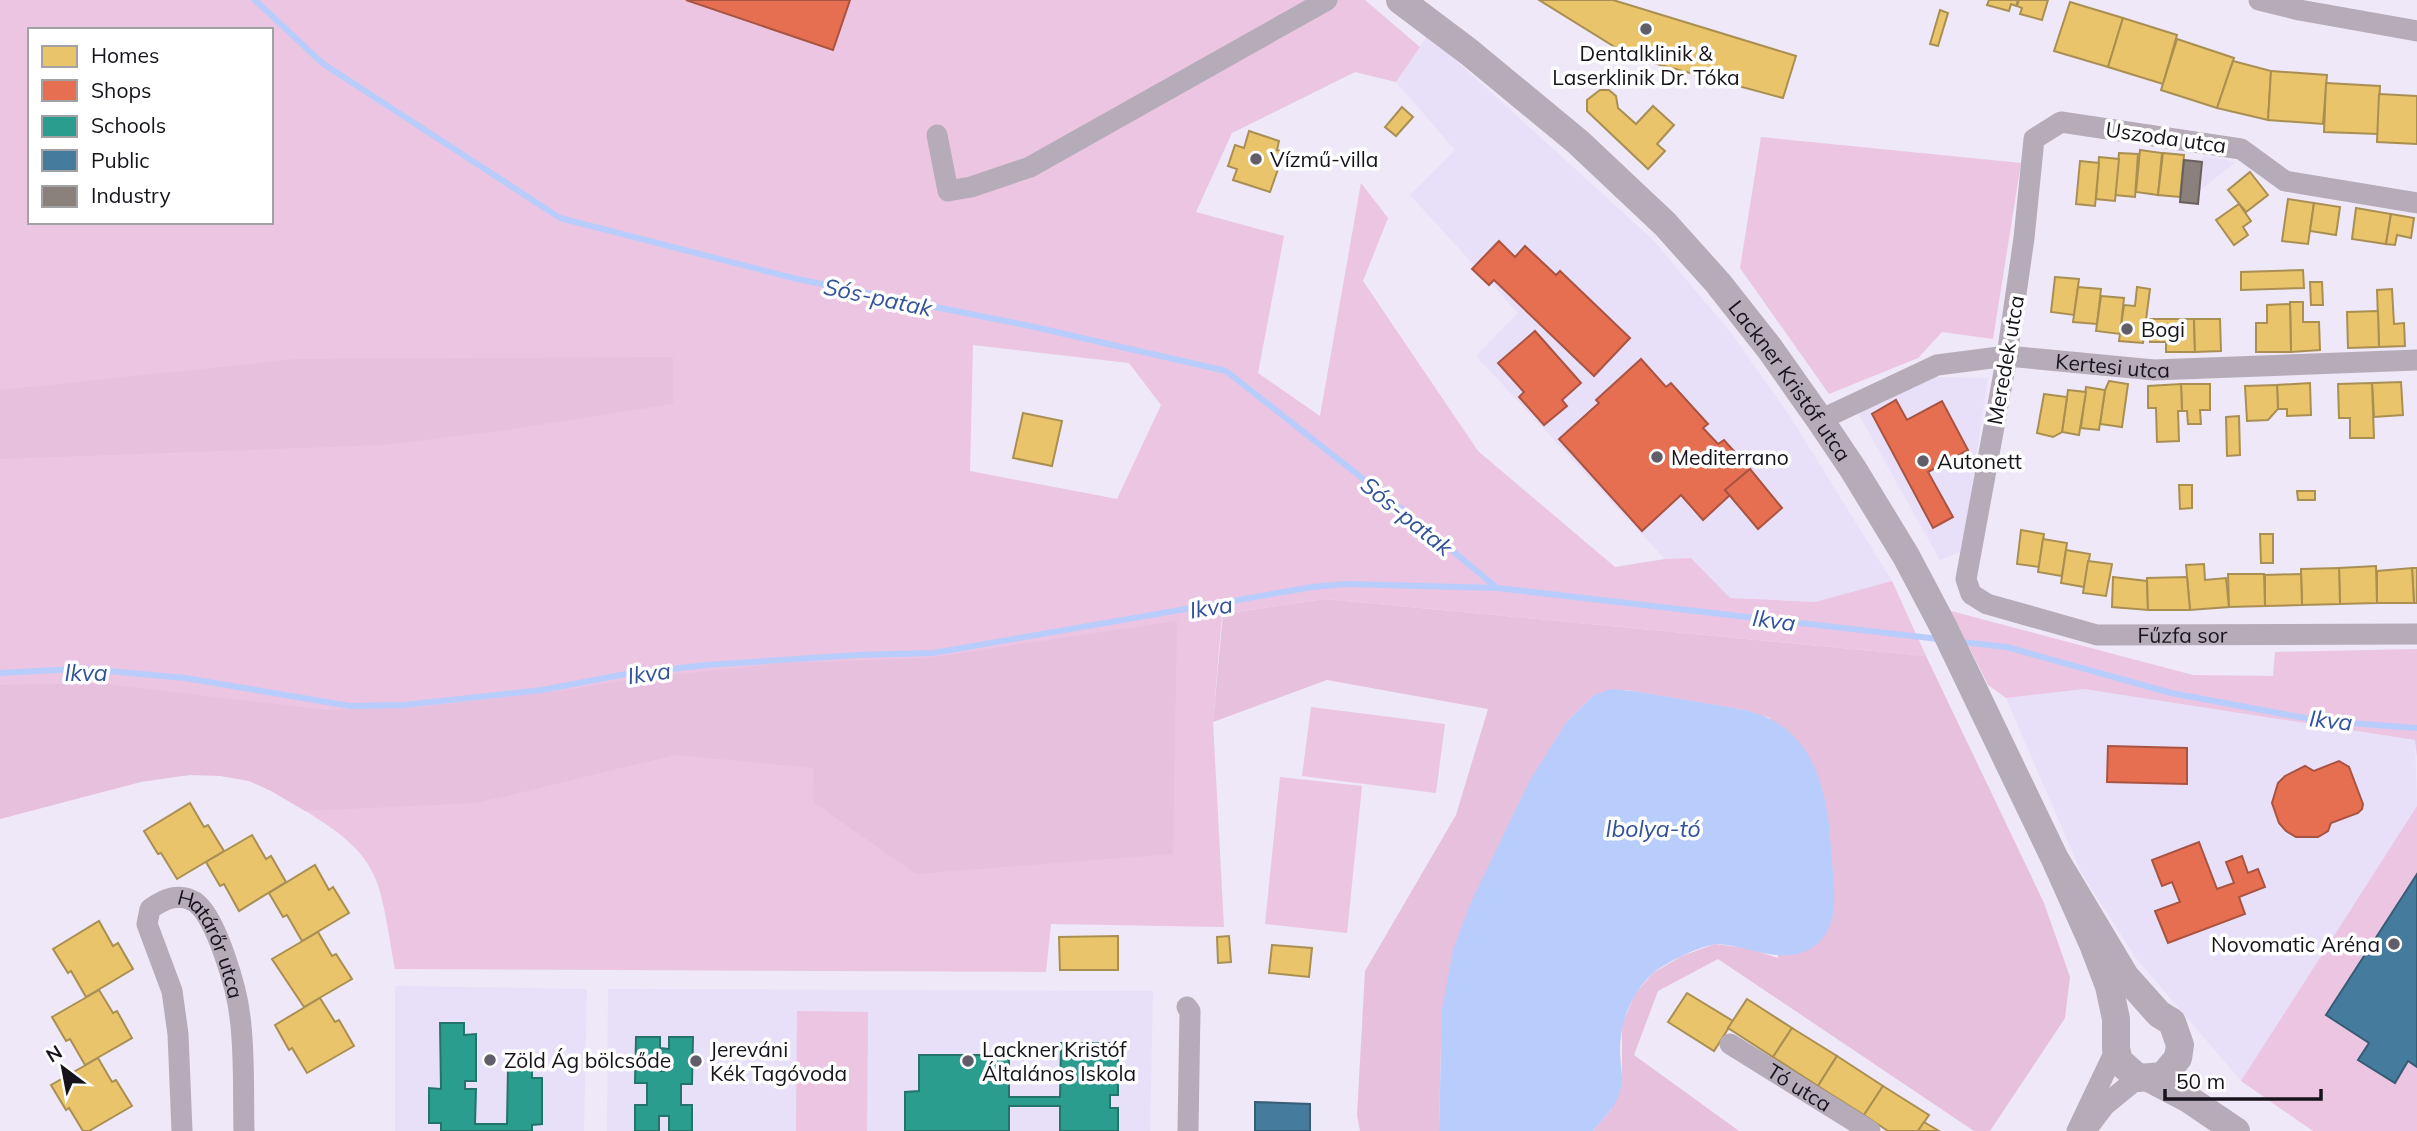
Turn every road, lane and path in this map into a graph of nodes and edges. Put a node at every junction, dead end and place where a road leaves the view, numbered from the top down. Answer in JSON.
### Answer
{"nodes":[{"id":1,"x":1326,"y":0,"type":"edge"},
{"id":2,"x":1400,"y":0,"type":"edge"},
{"id":3,"x":2259,"y":0,"type":"edge"},
{"id":4,"x":1301,"y":7,"type":"edge"},
{"id":5,"x":2417,"y":31,"type":"edge"},
{"id":6,"x":937,"y":135,"type":"dead end"},
{"id":7,"x":2034,"y":139,"type":"joint"},
{"id":8,"x":2417,"y":203,"type":"edge"},
{"id":9,"x":2007,"y":356,"type":"junction"},
{"id":10,"x":2417,"y":360,"type":"edge"},
{"id":11,"x":1820,"y":420,"type":"junction"},
{"id":12,"x":1966,"y":579,"type":"joint"},
{"id":13,"x":2417,"y":634,"type":"edge"},
{"id":14,"x":2054,"y":859,"type":"junction"},
{"id":15,"x":1187,"y":1007,"type":"dead end"},
{"id":16,"x":2159,"y":1014,"type":"junction"},
{"id":17,"x":1730,"y":1044,"type":"dead end"},
{"id":18,"x":2117,"y":1044,"type":"junction"},
{"id":19,"x":2178,"y":1058,"type":"junction"},
{"id":20,"x":2144,"y":1078,"type":"junction"},
{"id":21,"x":182,"y":1131,"type":"edge"},
{"id":22,"x":244,"y":1131,"type":"edge"},
{"id":23,"x":1188,"y":1131,"type":"edge"},
{"id":24,"x":1870,"y":1131,"type":"edge"},
{"id":25,"x":2077,"y":1131,"type":"edge"},
{"id":26,"x":2086,"y":1131,"type":"edge"},
{"id":27,"x":2237,"y":1131,"type":"edge"}],
"edges":[{"from":1,"to":4,"type":"street"},
{"from":2,"to":11,"type":"street","name":"Lackner Kristóf utca"},
{"from":3,"to":5,"type":"street"},
{"from":4,"to":6,"type":"street"},
{"from":7,"to":8,"type":"street","name":"Uszoda utca"},
{"from":7,"to":9,"type":"street","name":"Meredek utca"},
{"from":9,"to":10,"type":"street","name":"Kertesi utca"},
{"from":9,"to":11,"type":"street","name":"Kertesi utca"},
{"from":9,"to":12,"type":"street","name":"Meredek utca"},
{"from":11,"to":14,"type":"street","name":"Lackner Kristóf utca"},
{"from":12,"to":13,"type":"street","name":"Fűzfa sor"},
{"from":14,"to":16,"type":"street","name":"Lackner Kristóf utca"},
{"from":14,"to":18,"type":"street","name":"Lackner Kristóf utca"},
{"from":15,"to":23,"type":"street"},
{"from":16,"to":18,"type":"street"},
{"from":16,"to":19,"type":"street","name":"Lackner Kristóf utca"},
{"from":17,"to":24,"type":"street","name":"Tó utca"},
{"from":18,"to":20,"type":"street","name":"Lackner Kristóf utca"},
{"from":18,"to":25,"type":"street"},
{"from":19,"to":20,"type":"street"},
{"from":19,"to":27,"type":"street","name":"Lackner Kristóf utca"},
{"from":20,"to":26,"type":"street"},
{"from":20,"to":27,"type":"street","name":"Lackner Kristóf utca"},
{"from":21,"to":22,"type":"street","name":"Határőr utca"}]}
